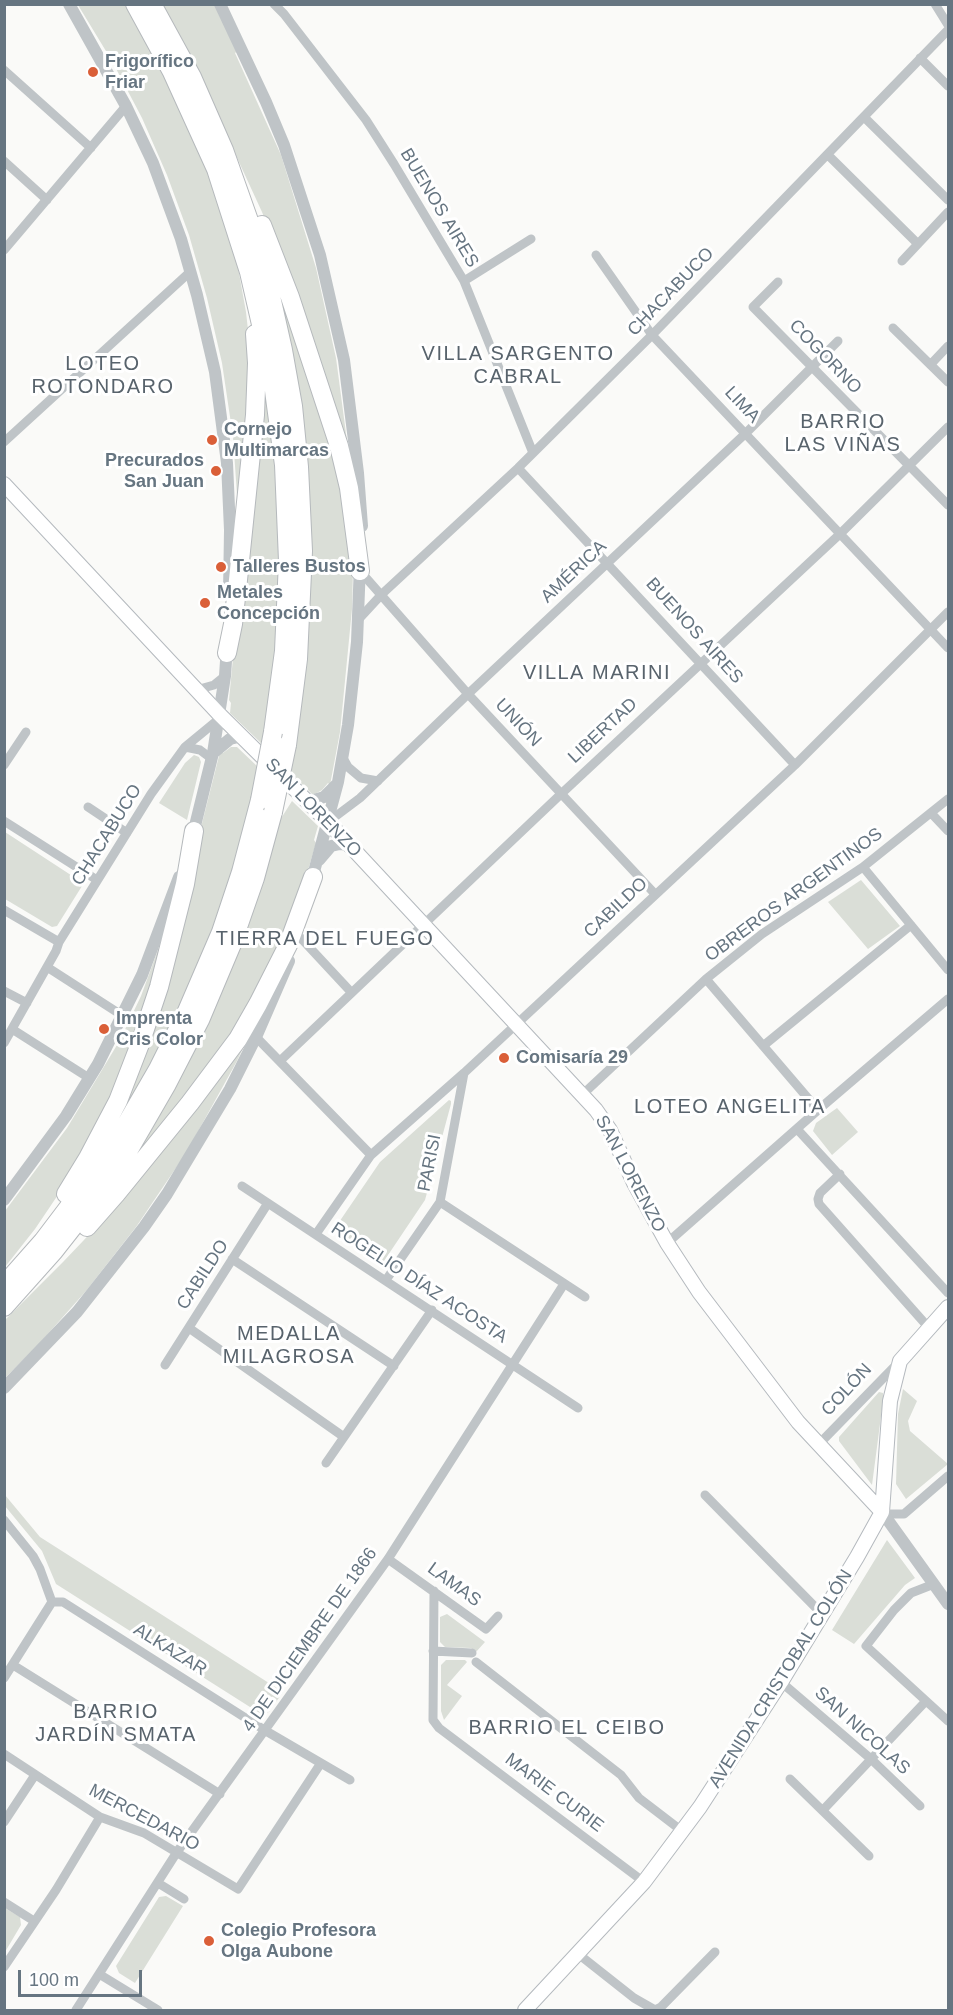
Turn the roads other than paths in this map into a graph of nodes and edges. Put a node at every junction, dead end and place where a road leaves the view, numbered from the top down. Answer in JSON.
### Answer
{"nodes":[{"id":1,"x":69,"y":4,"type":"edge"},
{"id":2,"x":135,"y":4,"type":"edge"},
{"id":3,"x":152,"y":4,"type":"edge"},
{"id":4,"x":220,"y":4,"type":"edge"},
{"id":5,"x":274,"y":4,"type":"edge"},
{"id":6,"x":935,"y":4,"type":"edge"},
{"id":7,"x":948,"y":25,"type":"edge"},
{"id":8,"x":948,"y":30,"type":"edge"},
{"id":9,"x":920,"y":58,"type":"junction"},
{"id":10,"x":4,"y":70,"type":"edge"},
{"id":11,"x":948,"y":86,"type":"edge"},
{"id":12,"x":126,"y":106,"type":"junction"},
{"id":13,"x":864,"y":117,"type":"junction"},
{"id":14,"x":214,"y":125,"type":"junction"},
{"id":15,"x":91,"y":148,"type":"junction"},
{"id":16,"x":828,"y":155,"type":"junction"},
{"id":17,"x":4,"y":161,"type":"edge"},
{"id":18,"x":47,"y":200,"type":"junction"},
{"id":19,"x":948,"y":200,"type":"edge"},
{"id":20,"x":948,"y":212,"type":"edge"},
{"id":21,"x":531,"y":239,"type":"dead end"},
{"id":22,"x":918,"y":244,"type":"junction"},
{"id":23,"x":4,"y":250,"type":"edge"},
{"id":24,"x":596,"y":255,"type":"dead end"},
{"id":25,"x":246,"y":260,"type":"junction"},
{"id":26,"x":902,"y":261,"type":"dead end"},
{"id":27,"x":191,"y":271,"type":"junction"},
{"id":28,"x":464,"y":282,"type":"junction"},
{"id":29,"x":778,"y":282,"type":"dead end"},
{"id":30,"x":893,"y":328,"type":"dead end"},
{"id":31,"x":652,"y":334,"type":"junction"},
{"id":32,"x":838,"y":341,"type":"dead end"},
{"id":33,"x":948,"y":346,"type":"edge"},
{"id":34,"x":931,"y":364,"type":"junction"},
{"id":35,"x":812,"y":367,"type":"junction"},
{"id":36,"x":948,"y":382,"type":"edge"},
{"id":37,"x":948,"y":427,"type":"edge"},
{"id":38,"x":746,"y":434,"type":"junction"},
{"id":39,"x":4,"y":442,"type":"edge"},
{"id":40,"x":533,"y":453,"type":"junction"},
{"id":41,"x":910,"y":466,"type":"junction"},
{"id":42,"x":519,"y":468,"type":"junction"},
{"id":43,"x":4,"y":484,"type":"edge"},
{"id":44,"x":948,"y":505,"type":"edge"},
{"id":45,"x":841,"y":533,"type":"junction"},
{"id":46,"x":609,"y":563,"type":"junction"},
{"id":47,"x":360,"y":572,"type":"junction"},
{"id":48,"x":382,"y":594,"type":"junction"},
{"id":49,"x":948,"y":612,"type":"edge"},
{"id":50,"x":358,"y":620,"type":"junction"},
{"id":51,"x":931,"y":630,"type":"junction"},
{"id":52,"x":948,"y":648,"type":"edge"},
{"id":53,"x":227,"y":653,"type":"junction"},
{"id":54,"x":700,"y":663,"type":"junction"},
{"id":55,"x":225,"y":676,"type":"junction"},
{"id":56,"x":196,"y":690,"type":"junction"},
{"id":57,"x":468,"y":694,"type":"junction"},
{"id":58,"x":219,"y":717,"type":"junction"},
{"id":59,"x":26,"y":732,"type":"dead end"},
{"id":60,"x":246,"y":740,"type":"junction"},
{"id":61,"x":185,"y":747,"type":"junction"},
{"id":62,"x":212,"y":756,"type":"junction"},
{"id":63,"x":343,"y":758,"type":"junction"},
{"id":64,"x":5,"y":762,"type":"edge"},
{"id":65,"x":795,"y":765,"type":"junction"},
{"id":66,"x":378,"y":781,"type":"junction"},
{"id":67,"x":338,"y":782,"type":"junction"},
{"id":68,"x":561,"y":794,"type":"junction"},
{"id":69,"x":948,"y":799,"type":"edge"},
{"id":70,"x":308,"y":802,"type":"junction"},
{"id":71,"x":267,"y":806,"type":"junction"},
{"id":72,"x":88,"y":807,"type":"dead end"},
{"id":73,"x":932,"y":813,"type":"junction"},
{"id":74,"x":4,"y":821,"type":"edge"},
{"id":75,"x":328,"y":822,"type":"junction"},
{"id":76,"x":194,"y":831,"type":"junction"},
{"id":77,"x":948,"y":831,"type":"edge"},
{"id":78,"x":127,"y":833,"type":"junction"},
{"id":79,"x":349,"y":845,"type":"junction"},
{"id":80,"x":863,"y":867,"type":"junction"},
{"id":81,"x":315,"y":869,"type":"junction"},
{"id":82,"x":97,"y":880,"type":"junction"},
{"id":83,"x":655,"y":894,"type":"junction"},
{"id":84,"x":4,"y":910,"type":"edge"},
{"id":85,"x":424,"y":925,"type":"junction"},
{"id":86,"x":911,"y":925,"type":"junction"},
{"id":87,"x":297,"y":935,"type":"junction"},
{"id":88,"x":59,"y":942,"type":"junction"},
{"id":89,"x":47,"y":968,"type":"junction"},
{"id":90,"x":948,"y":970,"type":"edge"},
{"id":91,"x":706,"y":979,"type":"junction"},
{"id":92,"x":4,"y":991,"type":"edge"},
{"id":93,"x":351,"y":992,"type":"junction"},
{"id":94,"x":948,"y":999,"type":"edge"},
{"id":95,"x":27,"y":1003,"type":"junction"},
{"id":96,"x":123,"y":1016,"type":"junction"},
{"id":97,"x":516,"y":1024,"type":"junction"},
{"id":98,"x":12,"y":1029,"type":"junction"},
{"id":99,"x":256,"y":1037,"type":"junction"},
{"id":100,"x":4,"y":1043,"type":"edge"},
{"id":101,"x":763,"y":1046,"type":"junction"},
{"id":102,"x":280,"y":1060,"type":"junction"},
{"id":103,"x":464,"y":1073,"type":"junction"},
{"id":104,"x":89,"y":1078,"type":"junction"},
{"id":105,"x":582,"y":1095,"type":"junction"},
{"id":106,"x":818,"y":1110,"type":"junction"},
{"id":107,"x":797,"y":1129,"type":"junction"},
{"id":108,"x":371,"y":1155,"type":"junction"},
{"id":109,"x":840,"y":1174,"type":"junction"},
{"id":110,"x":242,"y":1186,"type":"dead end"},
{"id":111,"x":4,"y":1200,"type":"edge"},
{"id":112,"x":440,"y":1202,"type":"junction"},
{"id":113,"x":268,"y":1203,"type":"junction"},
{"id":114,"x":316,"y":1234,"type":"junction"},
{"id":115,"x":667,"y":1243,"type":"junction"},
{"id":116,"x":232,"y":1259,"type":"junction"},
{"id":117,"x":4,"y":1278,"type":"edge"},
{"id":118,"x":386,"y":1280,"type":"junction"},
{"id":119,"x":564,"y":1284,"type":"junction"},
{"id":120,"x":4,"y":1285,"type":"edge"},
{"id":121,"x":948,"y":1293,"type":"edge"},
{"id":122,"x":585,"y":1297,"type":"dead end"},
{"id":123,"x":948,"y":1307,"type":"edge"},
{"id":124,"x":4,"y":1308,"type":"edge"},
{"id":125,"x":432,"y":1310,"type":"junction"},
{"id":126,"x":189,"y":1328,"type":"junction"},
{"id":127,"x":930,"y":1328,"type":"junction"},
{"id":128,"x":900,"y":1360,"type":"junction"},
{"id":129,"x":512,"y":1364,"type":"junction"},
{"id":130,"x":165,"y":1365,"type":"dead end"},
{"id":131,"x":394,"y":1366,"type":"junction"},
{"id":132,"x":4,"y":1388,"type":"edge"},
{"id":133,"x":578,"y":1408,"type":"dead end"},
{"id":134,"x":344,"y":1437,"type":"junction"},
{"id":135,"x":820,"y":1443,"type":"junction"},
{"id":136,"x":326,"y":1463,"type":"dead end"},
{"id":137,"x":948,"y":1476,"type":"edge"},
{"id":138,"x":705,"y":1495,"type":"dead end"},
{"id":139,"x":882,"y":1512,"type":"junction"},
{"id":140,"x":4,"y":1520,"type":"edge"},
{"id":141,"x":388,"y":1559,"type":"junction"},
{"id":142,"x":934,"y":1584,"type":"junction"},
{"id":143,"x":434,"y":1591,"type":"junction"},
{"id":144,"x":52,"y":1602,"type":"junction"},
{"id":145,"x":948,"y":1604,"type":"edge"},
{"id":146,"x":823,"y":1614,"type":"junction"},
{"id":147,"x":498,"y":1616,"type":"dead end"},
{"id":148,"x":433,"y":1651,"type":"junction"},
{"id":149,"x":472,"y":1653,"type":"dead end"},
{"id":150,"x":476,"y":1662,"type":"dead end"},
{"id":151,"x":13,"y":1665,"type":"junction"},
{"id":152,"x":4,"y":1678,"type":"edge"},
{"id":153,"x":781,"y":1682,"type":"junction"},
{"id":154,"x":926,"y":1701,"type":"junction"},
{"id":155,"x":948,"y":1720,"type":"edge"},
{"id":156,"x":266,"y":1731,"type":"junction"},
{"id":157,"x":4,"y":1755,"type":"edge"},
{"id":158,"x":871,"y":1759,"type":"junction"},
{"id":159,"x":321,"y":1763,"type":"junction"},
{"id":160,"x":34,"y":1774,"type":"junction"},
{"id":161,"x":790,"y":1779,"type":"dead end"},
{"id":162,"x":350,"y":1780,"type":"dead end"},
{"id":163,"x":220,"y":1794,"type":"junction"},
{"id":164,"x":920,"y":1806,"type":"dead end"},
{"id":165,"x":823,"y":1810,"type":"junction"},
{"id":166,"x":100,"y":1817,"type":"junction"},
{"id":167,"x":4,"y":1822,"type":"edge"},
{"id":168,"x":682,"y":1831,"type":"junction"},
{"id":169,"x":177,"y":1852,"type":"junction"},
{"id":170,"x":870,"y":1856,"type":"dead end"},
{"id":171,"x":158,"y":1882,"type":"junction"},
{"id":172,"x":644,"y":1882,"type":"junction"},
{"id":173,"x":184,"y":1899,"type":"dead end"},
{"id":174,"x":4,"y":1902,"type":"edge"},
{"id":175,"x":34,"y":1921,"type":"junction"},
{"id":176,"x":715,"y":1952,"type":"dead end"},
{"id":177,"x":577,"y":1953,"type":"junction"},
{"id":178,"x":4,"y":1967,"type":"edge"},
{"id":179,"x":99,"y":1974,"type":"junction"},
{"id":180,"x":76,"y":2010,"type":"edge"},
{"id":181,"x":158,"y":2010,"type":"edge"},
{"id":182,"x":525,"y":2010,"type":"edge"}],
"edges":[{"from":1,"to":12,"type":"street"},
{"from":2,"to":25,"type":"highway"},
{"from":3,"to":14,"type":"highway"},
{"from":4,"to":47,"type":"street"},
{"from":5,"to":28,"type":"street","name":"BUENOS AIRES"},
{"from":6,"to":7,"type":"street"},
{"from":8,"to":9,"type":"street","name":"CHACABUCO"},
{"from":9,"to":11,"type":"street"},
{"from":9,"to":13,"type":"street","name":"CHACABUCO"},
{"from":10,"to":15,"type":"street"},
{"from":12,"to":15,"type":"street"},
{"from":12,"to":27,"type":"street"},
{"from":13,"to":16,"type":"street","name":"CHACABUCO"},
{"from":13,"to":19,"type":"street"},
{"from":14,"to":47,"type":"highway"},
{"from":14,"to":71,"type":"highway","bridge":true},
{"from":15,"to":18,"type":"street"},
{"from":16,"to":22,"type":"street"},
{"from":16,"to":31,"type":"street","name":"CHACABUCO"},
{"from":17,"to":18,"type":"street"},
{"from":18,"to":23,"type":"street"},
{"from":20,"to":22,"type":"street"},
{"from":21,"to":28,"type":"street"},
{"from":22,"to":26,"type":"street"},
{"from":24,"to":31,"type":"street","name":"LIMA"},
{"from":25,"to":53,"type":"highway"},
{"from":25,"to":71,"type":"highway","bridge":true},
{"from":27,"to":39,"type":"street"},
{"from":27,"to":53,"type":"street"},
{"from":28,"to":40,"type":"street","name":"BUENOS AIRES"},
{"from":29,"to":35,"type":"street","name":"COGORNO"},
{"from":30,"to":34,"type":"street"},
{"from":31,"to":38,"type":"street","name":"LIMA"},
{"from":31,"to":40,"type":"street","name":"CHACABUCO"},
{"from":32,"to":35,"type":"street","name":"AMÉRICA"},
{"from":33,"to":34,"type":"street"},
{"from":34,"to":36,"type":"street"},
{"from":35,"to":38,"type":"street","name":"AMÉRICA"},
{"from":35,"to":41,"type":"street","name":"COGORNO"},
{"from":37,"to":41,"type":"street","name":"LIBERTAD"},
{"from":38,"to":45,"type":"street","name":"LIMA"},
{"from":38,"to":46,"type":"street","name":"AMÉRICA"},
{"from":40,"to":42,"type":"street","name":"CHACABUCO"},
{"from":41,"to":44,"type":"street","name":"COGORNO"},
{"from":41,"to":45,"type":"street","name":"LIBERTAD"},
{"from":42,"to":46,"type":"street","name":"BUENOS AIRES"},
{"from":42,"to":48,"type":"street","name":"CHACABUCO"},
{"from":43,"to":56,"type":"main road","name":"SAN LORENZO"},
{"from":45,"to":51,"type":"street","name":"LIMA"},
{"from":45,"to":54,"type":"street","name":"LIBERTAD"},
{"from":46,"to":54,"type":"street","name":"BUENOS AIRES"},
{"from":46,"to":57,"type":"street","name":"AMÉRICA"},
{"from":47,"to":48,"type":"street","name":"UNIÓN"},
{"from":47,"to":50,"type":"street"},
{"from":48,"to":50,"type":"street","name":"CHACABUCO"},
{"from":48,"to":57,"type":"street","name":"UNIÓN"},
{"from":49,"to":51,"type":"street","name":"CABILDO"},
{"from":50,"to":63,"type":"street"},
{"from":51,"to":52,"type":"street","name":"LIMA"},
{"from":51,"to":65,"type":"street","name":"CABILDO"},
{"from":53,"to":55,"type":"street"},
{"from":54,"to":65,"type":"street","name":"BUENOS AIRES"},
{"from":54,"to":68,"type":"street","name":"LIBERTAD"},
{"from":55,"to":56,"type":"street"},
{"from":55,"to":58,"type":"street"},
{"from":56,"to":58,"type":"main road","name":"SAN LORENZO"},
{"from":57,"to":66,"type":"street","name":"AMÉRICA"},
{"from":57,"to":68,"type":"street","name":"UNIÓN"},
{"from":58,"to":60,"type":"main road","name":"SAN LORENZO"},
{"from":58,"to":61,"type":"street","name":"CHACABUCO"},
{"from":58,"to":62,"type":"street"},
{"from":59,"to":64,"type":"street"},
{"from":60,"to":62,"type":"street"},
{"from":60,"to":70,"type":"main road","name":"SAN LORENZO"},
{"from":61,"to":62,"type":"street"},
{"from":61,"to":78,"type":"street","name":"CHACABUCO"},
{"from":62,"to":76,"type":"street"},
{"from":63,"to":66,"type":"street"},
{"from":63,"to":67,"type":"street"},
{"from":65,"to":83,"type":"street","name":"CABILDO"},
{"from":66,"to":75,"type":"street","name":"AMÉRICA"},
{"from":67,"to":70,"type":"street"},
{"from":67,"to":75,"type":"street"},
{"from":68,"to":83,"type":"street","name":"UNIÓN"},
{"from":68,"to":85,"type":"street","name":"LIBERTAD"},
{"from":69,"to":73,"type":"street","name":"OBREROS ARGENTINOS"},
{"from":70,"to":75,"type":"main road","name":"SAN LORENZO"},
{"from":71,"to":120,"type":"highway"},
{"from":71,"to":124,"type":"highway"},
{"from":72,"to":78,"type":"street"},
{"from":73,"to":77,"type":"street"},
{"from":73,"to":80,"type":"street","name":"OBREROS ARGENTINOS"},
{"from":74,"to":82,"type":"street"},
{"from":75,"to":79,"type":"main road","name":"SAN LORENZO"},
{"from":75,"to":81,"type":"street"},
{"from":76,"to":96,"type":"street"},
{"from":76,"to":117,"type":"highway"},
{"from":78,"to":82,"type":"street","name":"CHACABUCO"},
{"from":79,"to":81,"type":"street"},
{"from":79,"to":85,"type":"main road","name":"SAN LORENZO"},
{"from":80,"to":86,"type":"street"},
{"from":80,"to":91,"type":"street","name":"OBREROS ARGENTINOS"},
{"from":81,"to":87,"type":"street"},
{"from":81,"to":124,"type":"highway"},
{"from":82,"to":88,"type":"street","name":"CHACABUCO"},
{"from":83,"to":97,"type":"street","name":"CABILDO"},
{"from":84,"to":88,"type":"street"},
{"from":85,"to":93,"type":"street","name":"LIBERTAD"},
{"from":85,"to":97,"type":"main road","name":"SAN LORENZO"},
{"from":86,"to":90,"type":"street"},
{"from":86,"to":101,"type":"street"},
{"from":87,"to":93,"type":"street"},
{"from":87,"to":99,"type":"street"},
{"from":88,"to":89,"type":"street","name":"CHACABUCO"},
{"from":89,"to":95,"type":"street","name":"CHACABUCO"},
{"from":89,"to":96,"type":"street"},
{"from":91,"to":101,"type":"street"},
{"from":91,"to":105,"type":"street","name":"OBREROS ARGENTINOS"},
{"from":92,"to":95,"type":"street"},
{"from":93,"to":102,"type":"street","name":"LIBERTAD"},
{"from":94,"to":106,"type":"street"},
{"from":95,"to":98,"type":"street","name":"CHACABUCO"},
{"from":96,"to":104,"type":"street"},
{"from":97,"to":103,"type":"street","name":"CABILDO"},
{"from":97,"to":105,"type":"main road","name":"SAN LORENZO"},
{"from":98,"to":100,"type":"street","name":"CHACABUCO"},
{"from":98,"to":104,"type":"street"},
{"from":99,"to":102,"type":"street"},
{"from":99,"to":132,"type":"street"},
{"from":101,"to":106,"type":"street"},
{"from":102,"to":108,"type":"street"},
{"from":103,"to":108,"type":"street","name":"CABILDO"},
{"from":103,"to":112,"type":"street","name":"PARISI"},
{"from":104,"to":111,"type":"street"},
{"from":105,"to":115,"type":"main road","name":"SAN LORENZO"},
{"from":106,"to":107,"type":"street"},
{"from":107,"to":109,"type":"street"},
{"from":107,"to":115,"type":"street"},
{"from":108,"to":114,"type":"street","name":"CABILDO"},
{"from":109,"to":121,"type":"street"},
{"from":109,"to":127,"type":"street"},
{"from":110,"to":113,"type":"street","name":"ROGELIO DÍAZ ACOSTA"},
{"from":112,"to":118,"type":"street","name":"PARISI"},
{"from":112,"to":119,"type":"street"},
{"from":113,"to":114,"type":"street","name":"ROGELIO DÍAZ ACOSTA"},
{"from":113,"to":116,"type":"street","name":"CABILDO"},
{"from":114,"to":118,"type":"street","name":"ROGELIO DÍAZ ACOSTA"},
{"from":115,"to":135,"type":"main road","name":"SAN LORENZO"},
{"from":116,"to":126,"type":"street","name":"CABILDO"},
{"from":116,"to":131,"type":"street"},
{"from":118,"to":125,"type":"street","name":"ROGELIO DÍAZ ACOSTA"},
{"from":119,"to":122,"type":"street"},
{"from":119,"to":129,"type":"street","name":"4 DE DICIEMBRE DE 1866"},
{"from":123,"to":127,"type":"main road","name":"AVENIDA CRISTOBAL COLÓN"},
{"from":125,"to":129,"type":"street","name":"ROGELIO DÍAZ ACOSTA"},
{"from":125,"to":131,"type":"street"},
{"from":126,"to":130,"type":"street","name":"CABILDO"},
{"from":126,"to":134,"type":"street"},
{"from":127,"to":128,"type":"main road","name":"AVENIDA CRISTOBAL COLÓN"},
{"from":128,"to":135,"type":"street","name":"COLÓN"},
{"from":128,"to":139,"type":"main road","name":"AVENIDA CRISTOBAL COLÓN"},
{"from":129,"to":133,"type":"street","name":"ROGELIO DÍAZ ACOSTA"},
{"from":129,"to":141,"type":"street","name":"4 DE DICIEMBRE DE 1866"},
{"from":131,"to":134,"type":"street"},
{"from":134,"to":136,"type":"street"},
{"from":135,"to":139,"type":"main road","name":"SAN LORENZO"},
{"from":137,"to":139,"type":"street"},
{"from":138,"to":146,"type":"street"},
{"from":139,"to":142,"type":"street","name":"SAN LORENZO"},
{"from":139,"to":146,"type":"main road","name":"AVENIDA CRISTOBAL COLÓN"},
{"from":140,"to":144,"type":"street"},
{"from":141,"to":143,"type":"street","name":"LAMAS"},
{"from":141,"to":156,"type":"street","name":"4 DE DICIEMBRE DE 1866"},
{"from":142,"to":145,"type":"street","name":"SAN LORENZO"},
{"from":142,"to":154,"type":"street"},
{"from":143,"to":147,"type":"street","name":"LAMAS"},
{"from":143,"to":148,"type":"street","name":"MARIE CURIE"},
{"from":144,"to":151,"type":"street"},
{"from":144,"to":156,"type":"street","name":"ALKAZAR"},
{"from":146,"to":153,"type":"main road","name":"AVENIDA CRISTOBAL COLÓN"},
{"from":148,"to":149,"type":"street"},
{"from":148,"to":172,"type":"street","name":"MARIE CURIE"},
{"from":150,"to":168,"type":"street"},
{"from":151,"to":152,"type":"street"},
{"from":151,"to":163,"type":"street"},
{"from":153,"to":158,"type":"street","name":"SAN NICOLAS"},
{"from":153,"to":168,"type":"main road","name":"AVENIDA CRISTOBAL COLÓN"},
{"from":154,"to":155,"type":"street"},
{"from":154,"to":158,"type":"street"},
{"from":156,"to":159,"type":"street","name":"ALKAZAR"},
{"from":156,"to":163,"type":"street","name":"4 DE DICIEMBRE DE 1866"},
{"from":157,"to":160,"type":"street","name":"MERCEDARIO"},
{"from":158,"to":164,"type":"street","name":"SAN NICOLAS"},
{"from":158,"to":165,"type":"street"},
{"from":159,"to":162,"type":"street","name":"ALKAZAR"},
{"from":159,"to":169,"type":"street","name":"MERCEDARIO"},
{"from":160,"to":166,"type":"street","name":"MERCEDARIO"},
{"from":160,"to":167,"type":"street"},
{"from":161,"to":165,"type":"street"},
{"from":163,"to":169,"type":"street","name":"4 DE DICIEMBRE DE 1866"},
{"from":165,"to":170,"type":"street"},
{"from":166,"to":169,"type":"street","name":"MERCEDARIO"},
{"from":166,"to":175,"type":"street"},
{"from":168,"to":172,"type":"main road","name":"AVENIDA CRISTOBAL COLÓN"},
{"from":169,"to":171,"type":"street","name":"4 DE DICIEMBRE DE 1866"},
{"from":171,"to":173,"type":"street"},
{"from":171,"to":179,"type":"street","name":"4 DE DICIEMBRE DE 1866"},
{"from":172,"to":177,"type":"main road","name":"AVENIDA CRISTOBAL COLÓN"},
{"from":174,"to":175,"type":"street"},
{"from":175,"to":178,"type":"street"},
{"from":176,"to":177,"type":"street"},
{"from":177,"to":182,"type":"main road","name":"AVENIDA CRISTOBAL COLÓN"},
{"from":179,"to":180,"type":"street","name":"4 DE DICIEMBRE DE 1866"},
{"from":179,"to":181,"type":"street"}]}
